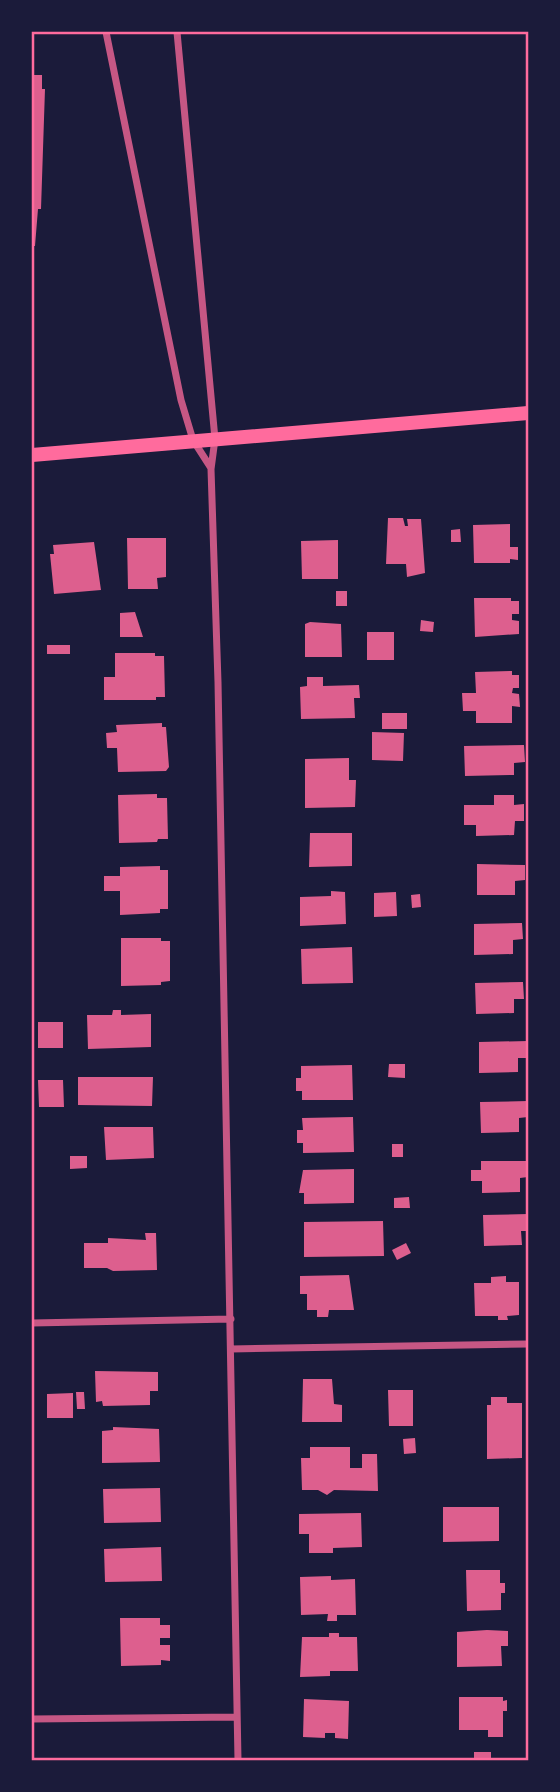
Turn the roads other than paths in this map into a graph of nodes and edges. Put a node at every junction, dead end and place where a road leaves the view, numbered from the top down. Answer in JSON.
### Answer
{"nodes":[{"id":1,"x":106,"y":32,"type":"edge"},
{"id":2,"x":177,"y":32,"type":"edge"},
{"id":3,"x":528,"y":412,"type":"edge"},
{"id":4,"x":215,"y":439,"type":"junction"},
{"id":5,"x":193,"y":440,"type":"junction"},
{"id":6,"x":32,"y":455,"type":"edge"},
{"id":7,"x":211,"y":469,"type":"junction"},
{"id":8,"x":230,"y":1319,"type":"junction"},
{"id":9,"x":32,"y":1323,"type":"edge"},
{"id":10,"x":528,"y":1344,"type":"edge"},
{"id":11,"x":231,"y":1349,"type":"junction"},
{"id":12,"x":237,"y":1717,"type":"junction"},
{"id":13,"x":32,"y":1719,"type":"edge"},
{"id":14,"x":238,"y":1760,"type":"edge"}],
"edges":[{"from":1,"to":5,"type":"street"},
{"from":2,"to":4,"type":"street"},
{"from":3,"to":4,"type":"main road"},
{"from":4,"to":5,"type":"main road"},
{"from":4,"to":7,"type":"street"},
{"from":5,"to":6,"type":"main road"},
{"from":5,"to":7,"type":"street"},
{"from":7,"to":8,"type":"street"},
{"from":8,"to":9,"type":"street"},
{"from":8,"to":11,"type":"street"},
{"from":10,"to":11,"type":"street"},
{"from":11,"to":12,"type":"street"},
{"from":12,"to":13,"type":"street"},
{"from":12,"to":14,"type":"street"}]}
